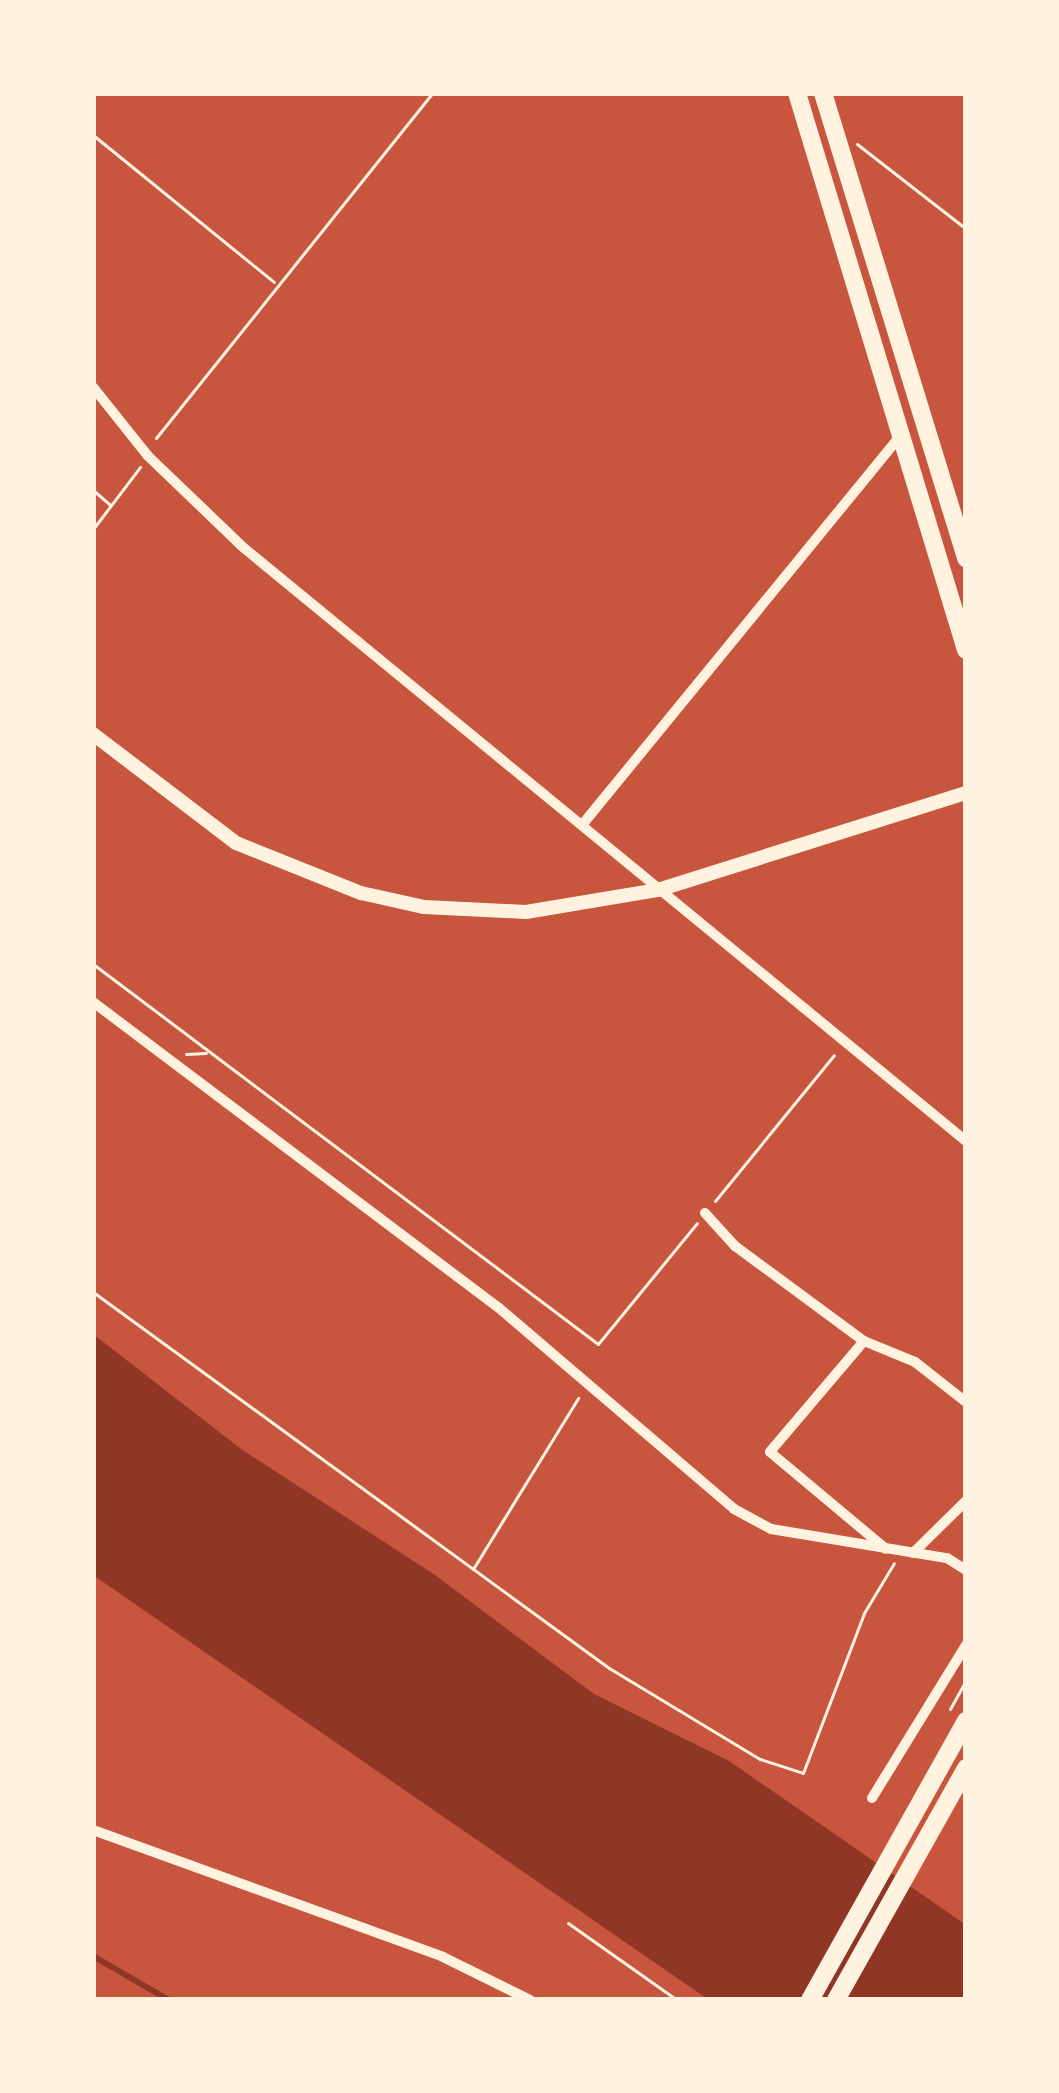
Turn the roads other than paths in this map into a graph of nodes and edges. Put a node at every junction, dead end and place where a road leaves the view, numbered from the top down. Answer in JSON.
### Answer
{"nodes":[{"id":1,"x":797,"y":93,"type":"edge"},
{"id":2,"x":824,"y":93,"type":"edge"},
{"id":3,"x":93,"y":387,"type":"edge"},
{"id":4,"x":901,"y":435,"type":"junction"},
{"id":5,"x":966,"y":560,"type":"edge"},
{"id":6,"x":966,"y":650,"type":"edge"},
{"id":7,"x":93,"y":734,"type":"edge"},
{"id":8,"x":966,"y":793,"type":"edge"},
{"id":9,"x":582,"y":825,"type":"junction"},
{"id":10,"x":658,"y":890,"type":"junction"},
{"id":11,"x":93,"y":1002,"type":"edge"},
{"id":12,"x":966,"y":1141,"type":"edge"},
{"id":13,"x":705,"y":1213,"type":"road end"},
{"id":14,"x":864,"y":1341,"type":"junction"},
{"id":15,"x":966,"y":1402,"type":"edge"},
{"id":16,"x":966,"y":1502,"type":"edge"},
{"id":17,"x":901,"y":1552,"type":"junction"},
{"id":18,"x":966,"y":1570,"type":"edge"},
{"id":19,"x":966,"y":1646,"type":"edge"},
{"id":20,"x":966,"y":1721,"type":"edge"},
{"id":21,"x":963,"y":1774,"type":"edge"},
{"id":22,"x":872,"y":1798,"type":"dead end"},
{"id":23,"x":93,"y":1830,"type":"edge"},
{"id":24,"x":530,"y":2000,"type":"edge"},
{"id":25,"x":809,"y":2000,"type":"edge"},
{"id":26,"x":836,"y":2000,"type":"edge"}],
"edges":[{"from":1,"to":4,"type":"highway"},
{"from":2,"to":5,"type":"highway"},
{"from":3,"to":9,"type":"street"},
{"from":4,"to":6,"type":"highway"},
{"from":4,"to":9,"type":"street"},
{"from":7,"to":10,"type":"street"},
{"from":8,"to":10,"type":"street"},
{"from":9,"to":10,"type":"street"},
{"from":10,"to":12,"type":"street"},
{"from":11,"to":17,"type":"street"},
{"from":13,"to":14,"type":"street"},
{"from":14,"to":15,"type":"street"},
{"from":14,"to":17,"type":"street"},
{"from":16,"to":17,"type":"street"},
{"from":17,"to":18,"type":"street"},
{"from":19,"to":22,"type":"street"},
{"from":20,"to":25,"type":"highway"},
{"from":21,"to":26,"type":"highway"},
{"from":23,"to":24,"type":"street"}]}
